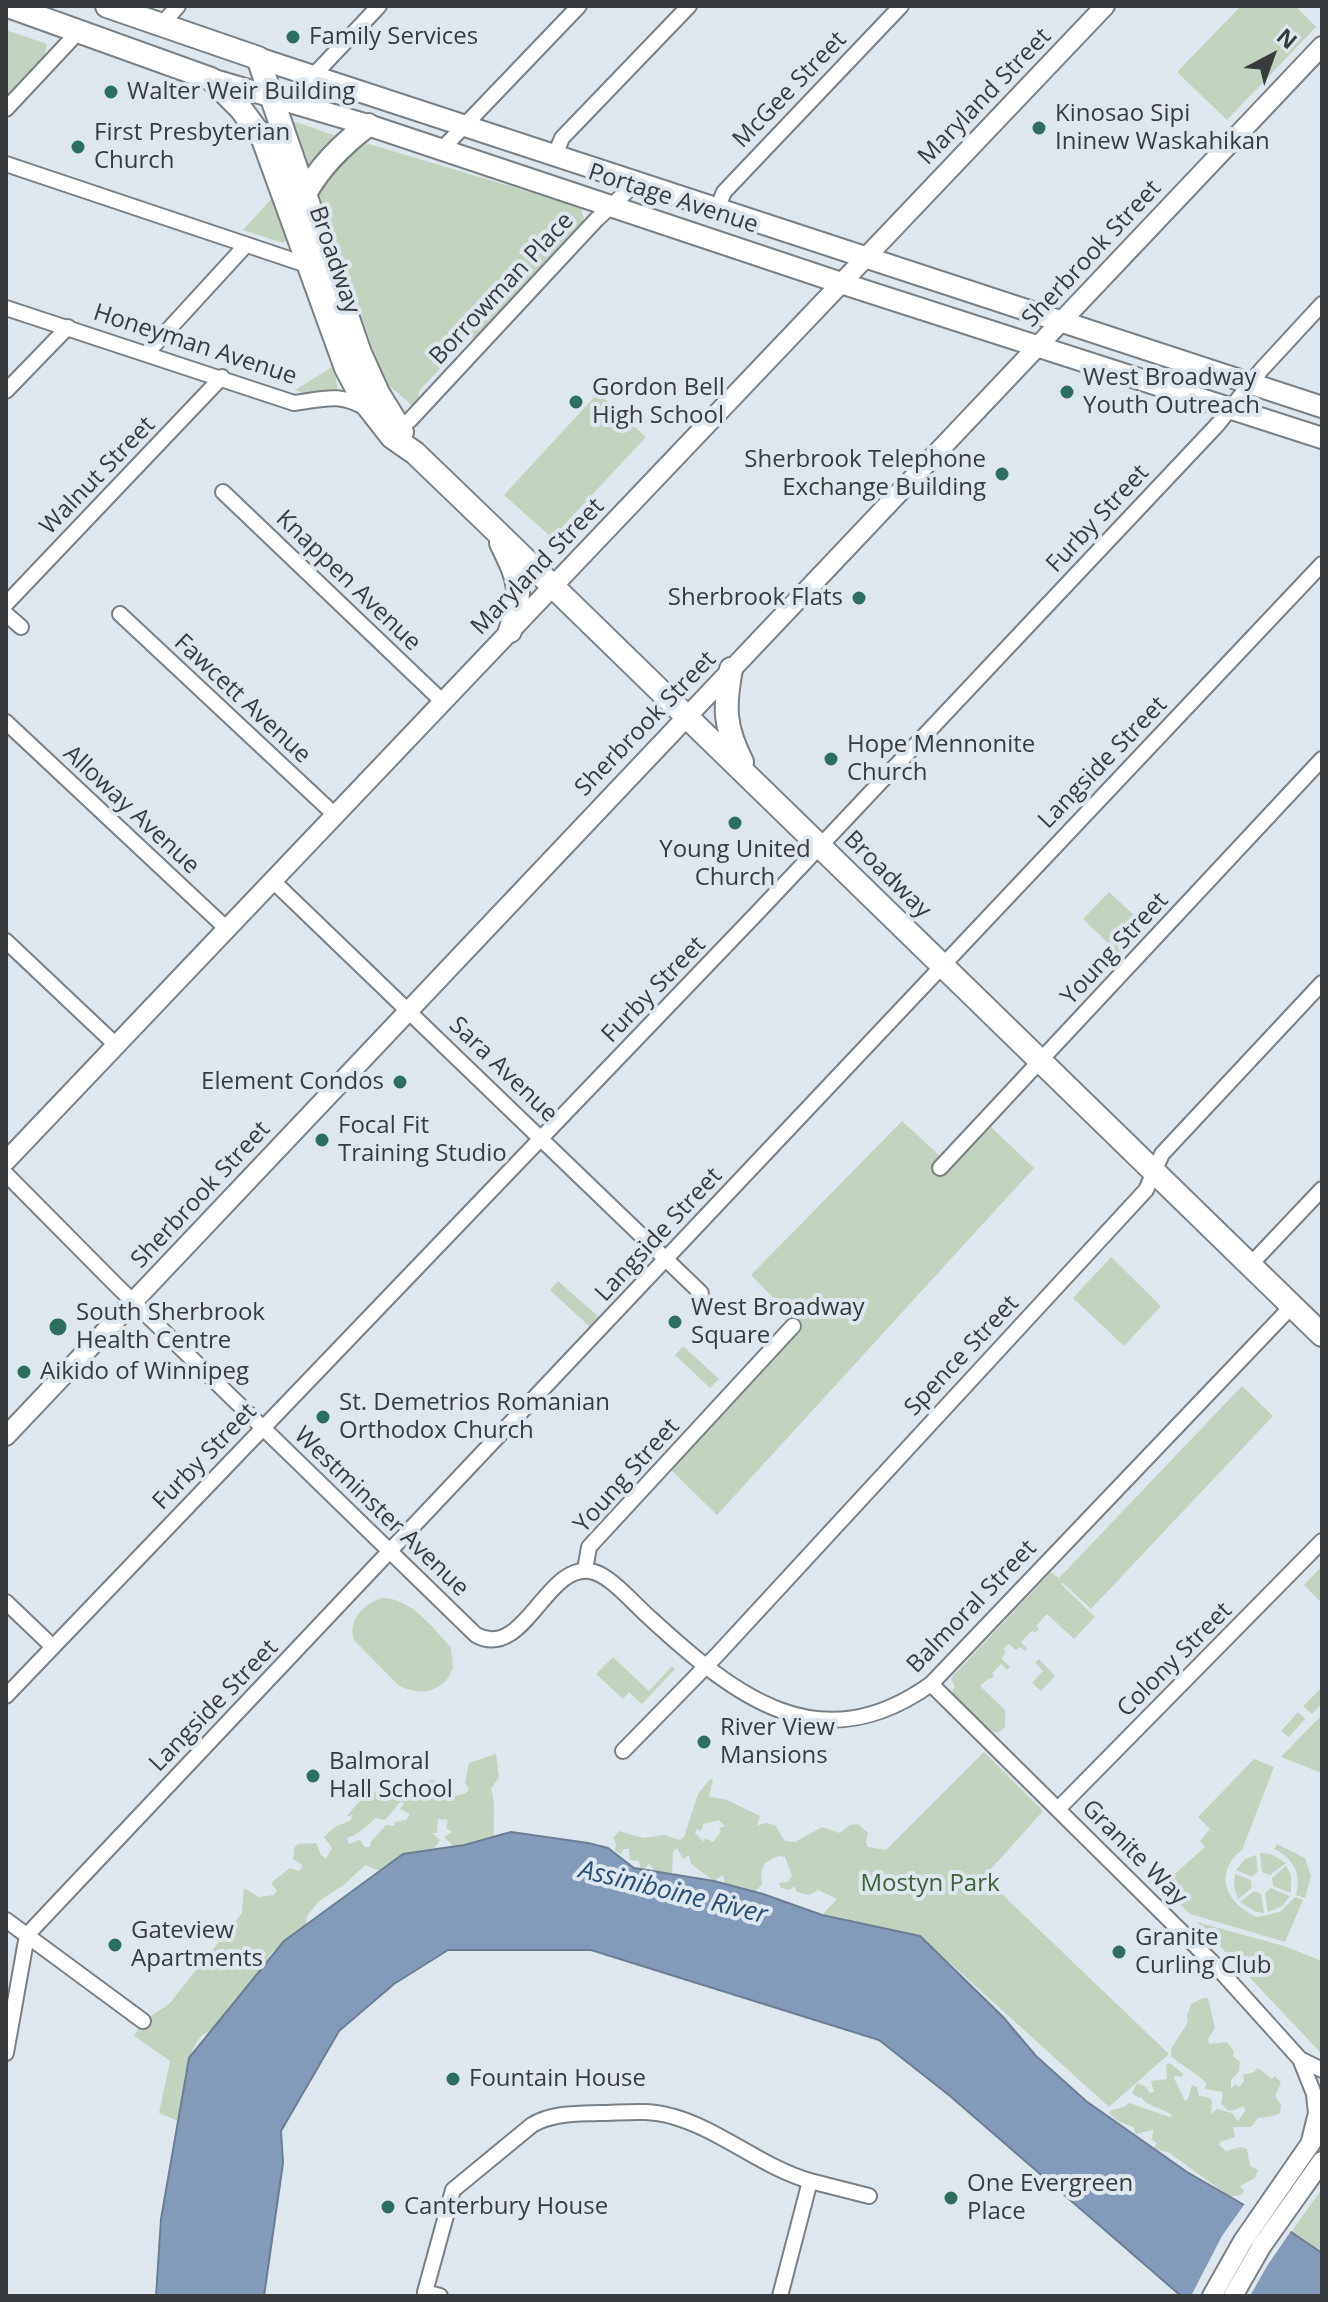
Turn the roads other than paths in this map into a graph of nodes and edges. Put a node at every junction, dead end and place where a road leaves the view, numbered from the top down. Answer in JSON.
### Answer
{"nodes":[{"id":1,"x":8,"y":6,"type":"edge"},
{"id":2,"x":107,"y":6,"type":"edge"},
{"id":3,"x":178,"y":6,"type":"edge"},
{"id":4,"x":379,"y":6,"type":"edge"},
{"id":5,"x":579,"y":6,"type":"edge"},
{"id":6,"x":689,"y":6,"type":"edge"},
{"id":7,"x":901,"y":6,"type":"edge"},
{"id":8,"x":1105,"y":6,"type":"edge"},
{"id":9,"x":162,"y":24,"type":"junction"},
{"id":10,"x":80,"y":30,"type":"junction"},
{"id":11,"x":1322,"y":46,"type":"edge"},
{"id":12,"x":258,"y":58,"type":"junction"},
{"id":13,"x":313,"y":76,"type":"junction"},
{"id":14,"x":211,"y":79,"type":"junction"},
{"id":15,"x":271,"y":96,"type":"junction"},
{"id":16,"x":6,"y":109,"type":"edge"},
{"id":17,"x":368,"y":125,"type":"junction"},
{"id":18,"x":465,"y":126,"type":"junction"},
{"id":19,"x":442,"y":149,"type":"junction"},
{"id":20,"x":555,"y":155,"type":"junction"},
{"id":21,"x":6,"y":164,"type":"edge"},
{"id":22,"x":637,"y":182,"type":"junction"},
{"id":23,"x":305,"y":194,"type":"junction"},
{"id":24,"x":611,"y":206,"type":"junction"},
{"id":25,"x":717,"y":209,"type":"junction"},
{"id":26,"x":246,"y":245,"type":"junction"},
{"id":27,"x":863,"y":259,"type":"junction"},
{"id":28,"x":307,"y":265,"type":"junction"},
{"id":29,"x":841,"y":283,"type":"junction"},
{"id":30,"x":1322,"y":304,"type":"edge"},
{"id":31,"x":6,"y":308,"type":"edge"},
{"id":32,"x":1061,"y":322,"type":"junction"},
{"id":33,"x":68,"y":327,"type":"junction"},
{"id":34,"x":1039,"y":346,"type":"junction"},
{"id":35,"x":147,"y":353,"type":"junction"},
{"id":36,"x":222,"y":377,"type":"junction"},
{"id":37,"x":1250,"y":384,"type":"junction"},
{"id":38,"x":6,"y":391,"type":"edge"},
{"id":39,"x":1322,"y":407,"type":"edge"},
{"id":40,"x":1231,"y":408,"type":"junction"},
{"id":41,"x":370,"y":411,"type":"junction"},
{"id":42,"x":400,"y":427,"type":"junction"},
{"id":43,"x":1322,"y":438,"type":"edge"},
{"id":44,"x":415,"y":453,"type":"junction"},
{"id":45,"x":223,"y":492,"type":"dead end"},
{"id":46,"x":496,"y":531,"type":"junction"},
{"id":47,"x":1322,"y":564,"type":"edge"},
{"id":48,"x":553,"y":587,"type":"junction"},
{"id":49,"x":6,"y":604,"type":"edge"},
{"id":50,"x":6,"y":614,"type":"edge"},
{"id":51,"x":120,"y":614,"type":"dead end"},
{"id":52,"x":21,"y":627,"type":"dead end"},
{"id":53,"x":510,"y":631,"type":"junction"},
{"id":54,"x":731,"y":669,"type":"junction"},
{"id":55,"x":443,"y":702,"type":"junction"},
{"id":56,"x":687,"y":716,"type":"junction"},
{"id":57,"x":6,"y":722,"type":"edge"},
{"id":58,"x":1322,"y":759,"type":"edge"},
{"id":59,"x":750,"y":777,"type":"junction"},
{"id":60,"x":335,"y":815,"type":"junction"},
{"id":61,"x":820,"y":846,"type":"junction"},
{"id":62,"x":273,"y":881,"type":"junction"},
{"id":63,"x":227,"y":929,"type":"junction"},
{"id":64,"x":6,"y":941,"type":"edge"},
{"id":65,"x":941,"y":965,"type":"junction"},
{"id":66,"x":1322,"y":983,"type":"edge"},
{"id":67,"x":408,"y":1010,"type":"junction"},
{"id":68,"x":116,"y":1045,"type":"junction"},
{"id":69,"x":1041,"y":1061,"type":"junction"},
{"id":70,"x":542,"y":1138,"type":"junction"},
{"id":71,"x":6,"y":1161,"type":"edge"},
{"id":72,"x":940,"y":1168,"type":"dead end"},
{"id":73,"x":1154,"y":1171,"type":"junction"},
{"id":74,"x":6,"y":1174,"type":"edge"},
{"id":75,"x":1322,"y":1189,"type":"edge"},
{"id":76,"x":666,"y":1259,"type":"junction"},
{"id":77,"x":1251,"y":1264,"type":"junction"},
{"id":78,"x":701,"y":1293,"type":"dead end"},
{"id":79,"x":133,"y":1301,"type":"junction"},
{"id":80,"x":1292,"y":1306,"type":"junction"},
{"id":81,"x":793,"y":1326,"type":"dead end"},
{"id":82,"x":1322,"y":1335,"type":"edge"},
{"id":83,"x":263,"y":1428,"type":"junction"},
{"id":84,"x":6,"y":1436,"type":"edge"},
{"id":85,"x":1322,"y":1541,"type":"edge"},
{"id":86,"x":391,"y":1552,"type":"junction"},
{"id":87,"x":585,"y":1570,"type":"junction"},
{"id":88,"x":6,"y":1602,"type":"edge"},
{"id":89,"x":490,"y":1640,"type":"joint"},
{"id":90,"x":53,"y":1647,"type":"junction"},
{"id":91,"x":706,"y":1666,"type":"junction"},
{"id":92,"x":931,"y":1684,"type":"junction"},
{"id":93,"x":6,"y":1696,"type":"edge"},
{"id":94,"x":623,"y":1751,"type":"dead end"},
{"id":95,"x":1058,"y":1809,"type":"junction"},
{"id":96,"x":6,"y":1920,"type":"edge"},
{"id":97,"x":27,"y":1935,"type":"junction"},
{"id":98,"x":143,"y":2021,"type":"dead end"},
{"id":99,"x":6,"y":2053,"type":"edge"},
{"id":100,"x":1300,"y":2059,"type":"junction"},
{"id":101,"x":1322,"y":2070,"type":"edge"},
{"id":102,"x":1322,"y":2127,"type":"edge"},
{"id":103,"x":1315,"y":2155,"type":"edge"},
{"id":104,"x":1309,"y":2171,"type":"edge"},
{"id":105,"x":810,"y":2181,"type":"junction"},
{"id":106,"x":869,"y":2196,"type":"dead end"},
{"id":107,"x":440,"y":2296,"type":"edge"},
{"id":108,"x":780,"y":2296,"type":"edge"},
{"id":109,"x":1212,"y":2296,"type":"edge"},
{"id":110,"x":1233,"y":2296,"type":"edge"}],
"edges":[{"from":1,"to":10,"type":"highway","name":"Portage Avenue"},
{"from":2,"to":9,"type":"highway","name":"Portage Avenue"},
{"from":3,"to":9,"type":"street"},
{"from":4,"to":13,"type":"street"},
{"from":5,"to":18,"type":"street"},
{"from":6,"to":20,"type":"street"},
{"from":7,"to":25,"type":"street","name":"McGee Street"},
{"from":8,"to":27,"type":"main road","name":"Maryland Street"},
{"from":9,"to":12,"type":"highway","name":"Portage Avenue"},
{"from":10,"to":14,"type":"highway","name":"Portage Avenue"},
{"from":10,"to":16,"type":"street"},
{"from":11,"to":32,"type":"main road","name":"Sherbrook Street"},
{"from":12,"to":13,"type":"main road","name":"Portage Avenue"},
{"from":12,"to":15,"type":"highway","name":"Broadway"},
{"from":13,"to":18,"type":"main road","name":"Portage Avenue"},
{"from":14,"to":15,"type":"main road","name":"Portage Avenue"},
{"from":14,"to":28,"type":"highway","name":"Broadway"},
{"from":15,"to":17,"type":"main road","name":"Portage Avenue"},
{"from":15,"to":23,"type":"highway","name":"Broadway"},
{"from":17,"to":19,"type":"main road","name":"Portage Avenue"},
{"from":17,"to":23,"type":"highway"},
{"from":18,"to":19,"type":"street"},
{"from":18,"to":20,"type":"main road","name":"Portage Avenue"},
{"from":19,"to":24,"type":"main road","name":"Portage Avenue"},
{"from":20,"to":22,"type":"main road","name":"Portage Avenue"},
{"from":21,"to":26,"type":"street"},
{"from":22,"to":24,"type":"street","name":"Borrowman Place"},
{"from":22,"to":25,"type":"main road","name":"Portage Avenue"},
{"from":23,"to":42,"type":"highway","name":"Broadway"},
{"from":24,"to":29,"type":"main road","name":"Portage Avenue"},
{"from":24,"to":42,"type":"street","name":"Borrowman Place"},
{"from":25,"to":27,"type":"main road","name":"Portage Avenue"},
{"from":26,"to":28,"type":"street"},
{"from":26,"to":35,"type":"street"},
{"from":27,"to":29,"type":"main road","name":"Maryland Street"},
{"from":27,"to":32,"type":"main road","name":"Portage Avenue"},
{"from":28,"to":41,"type":"highway","name":"Broadway"},
{"from":29,"to":34,"type":"main road","name":"Portage Avenue"},
{"from":29,"to":48,"type":"main road","name":"Maryland Street"},
{"from":30,"to":37,"type":"street","name":"Furby Street"},
{"from":31,"to":33,"type":"street","name":"Honeyman Avenue"},
{"from":32,"to":34,"type":"main road","name":"Sherbrook Street"},
{"from":32,"to":37,"type":"main road","name":"Portage Avenue"},
{"from":33,"to":35,"type":"street","name":"Honeyman Avenue"},
{"from":33,"to":38,"type":"street"},
{"from":34,"to":40,"type":"main road","name":"Portage Avenue"},
{"from":34,"to":54,"type":"main road","name":"Sherbrook Street"},
{"from":35,"to":36,"type":"street","name":"Honeyman Avenue"},
{"from":36,"to":41,"type":"street","name":"Honeyman Avenue"},
{"from":36,"to":49,"type":"street","name":"Walnut Street"},
{"from":37,"to":39,"type":"main road","name":"Portage Avenue"},
{"from":37,"to":40,"type":"street","name":"Furby Street"},
{"from":40,"to":43,"type":"main road","name":"Portage Avenue"},
{"from":40,"to":61,"type":"street","name":"Furby Street"},
{"from":41,"to":44,"type":"highway","name":"Broadway"},
{"from":42,"to":44,"type":"highway","name":"Broadway"},
{"from":44,"to":46,"type":"highway","name":"Broadway"},
{"from":45,"to":55,"type":"street","name":"Knappen Avenue"},
{"from":46,"to":48,"type":"highway","name":"Broadway"},
{"from":46,"to":53,"type":"highway"},
{"from":47,"to":65,"type":"street","name":"Langside Street"},
{"from":48,"to":53,"type":"main road","name":"Maryland Street"},
{"from":48,"to":56,"type":"highway","name":"Broadway"},
{"from":50,"to":52,"type":"street"},
{"from":51,"to":60,"type":"street","name":"Fawcett Avenue"},
{"from":53,"to":55,"type":"main road","name":"Maryland Street"},
{"from":54,"to":56,"type":"main road","name":"Sherbrook Street"},
{"from":54,"to":59,"type":"highway"},
{"from":55,"to":60,"type":"main road","name":"Maryland Street"},
{"from":56,"to":59,"type":"highway","name":"Broadway"},
{"from":56,"to":67,"type":"main road","name":"Sherbrook Street"},
{"from":57,"to":63,"type":"street","name":"Alloway Avenue"},
{"from":58,"to":69,"type":"street","name":"Young Street"},
{"from":59,"to":61,"type":"highway","name":"Broadway"},
{"from":60,"to":62,"type":"main road","name":"Maryland Street"},
{"from":61,"to":65,"type":"highway","name":"Broadway"},
{"from":61,"to":70,"type":"street","name":"Furby Street"},
{"from":62,"to":63,"type":"main road","name":"Maryland Street"},
{"from":62,"to":67,"type":"street","name":"Sara Avenue"},
{"from":63,"to":68,"type":"main road","name":"Maryland Street"},
{"from":64,"to":68,"type":"street"},
{"from":65,"to":69,"type":"highway","name":"Broadway"},
{"from":65,"to":76,"type":"street","name":"Langside Street"},
{"from":66,"to":73,"type":"street","name":"Spence Street"},
{"from":67,"to":70,"type":"street","name":"Sara Avenue"},
{"from":67,"to":79,"type":"main road","name":"Sherbrook Street"},
{"from":68,"to":71,"type":"main road","name":"Maryland Street"},
{"from":69,"to":72,"type":"street","name":"Young Street"},
{"from":69,"to":73,"type":"highway","name":"Broadway"},
{"from":70,"to":76,"type":"street","name":"Sara Avenue"},
{"from":70,"to":83,"type":"street","name":"Furby Street"},
{"from":73,"to":77,"type":"highway","name":"Broadway"},
{"from":73,"to":91,"type":"street","name":"Spence Street"},
{"from":74,"to":79,"type":"street","name":"Westminster Avenue"},
{"from":75,"to":77,"type":"street"},
{"from":76,"to":78,"type":"street","name":"Sara Avenue"},
{"from":76,"to":86,"type":"street","name":"Langside Street"},
{"from":77,"to":80,"type":"highway","name":"Broadway"},
{"from":79,"to":83,"type":"street","name":"Westminster Avenue"},
{"from":79,"to":84,"type":"main road","name":"Sherbrook Street"},
{"from":80,"to":82,"type":"highway","name":"Broadway"},
{"from":80,"to":92,"type":"street","name":"Balmoral Street"},
{"from":81,"to":87,"type":"street","name":"Young Street"},
{"from":83,"to":86,"type":"street","name":"Westminster Avenue"},
{"from":83,"to":90,"type":"street","name":"Furby Street"},
{"from":85,"to":95,"type":"street","name":"Colony Street"},
{"from":86,"to":89,"type":"street","name":"Westminster Avenue"},
{"from":86,"to":97,"type":"street","name":"Langside Street"},
{"from":87,"to":89,"type":"street","name":"Young Street"},
{"from":87,"to":91,"type":"street","name":"Balmoral Street"},
{"from":88,"to":90,"type":"street"},
{"from":90,"to":93,"type":"street","name":"Furby Street"},
{"from":91,"to":92,"type":"street","name":"Balmoral Street"},
{"from":91,"to":94,"type":"street","name":"Spence Street"},
{"from":92,"to":95,"type":"street","name":"Granite Way"},
{"from":95,"to":100,"type":"street","name":"Granite Way"},
{"from":96,"to":97,"type":"street"},
{"from":97,"to":98,"type":"street"},
{"from":97,"to":99,"type":"street"},
{"from":100,"to":101,"type":"street","name":"Granite Way"},
{"from":100,"to":103,"type":"street","name":"Granite Way"},
{"from":102,"to":103,"type":"main road"},
{"from":103,"to":104,"type":"main road"},
{"from":104,"to":109,"type":"main road"},
{"from":104,"to":110,"type":"main road"},
{"from":105,"to":106,"type":"street"},
{"from":105,"to":107,"type":"street"},
{"from":105,"to":108,"type":"street"}]}
